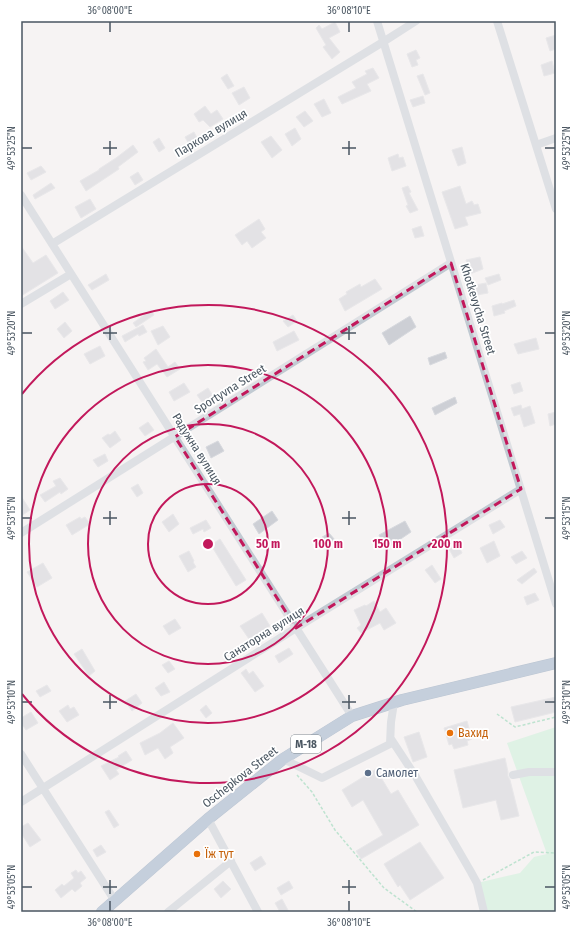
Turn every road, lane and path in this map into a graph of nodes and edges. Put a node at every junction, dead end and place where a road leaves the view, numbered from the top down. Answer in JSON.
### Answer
{"nodes":[{"id":1,"x":377,"y":21,"type":"edge"},
{"id":2,"x":416,"y":21,"type":"edge"},
{"id":3,"x":497,"y":21,"type":"edge"},
{"id":4,"x":383,"y":42,"type":"junction"},
{"id":5,"x":556,"y":138,"type":"edge"},
{"id":6,"x":536,"y":145,"type":"junction"},
{"id":7,"x":21,"y":195,"type":"edge"},
{"id":8,"x":556,"y":209,"type":"edge"},
{"id":9,"x":52,"y":244,"type":"junction"},
{"id":10,"x":451,"y":263,"type":"junction"},
{"id":11,"x":71,"y":274,"type":"junction"},
{"id":12,"x":21,"y":304,"type":"edge"},
{"id":13,"x":175,"y":437,"type":"junction"},
{"id":14,"x":521,"y":489,"type":"junction"},
{"id":15,"x":21,"y":533,"type":"edge"},
{"id":16,"x":556,"y":604,"type":"edge"},
{"id":17,"x":296,"y":628,"type":"junction"},
{"id":18,"x":556,"y":663,"type":"edge"},
{"id":19,"x":394,"y":703,"type":"junction"},
{"id":20,"x":497,"y":714,"type":"dead end"},
{"id":21,"x":352,"y":716,"type":"junction"},
{"id":22,"x":556,"y":717,"type":"edge"},
{"id":23,"x":391,"y":739,"type":"junction"},
{"id":24,"x":21,"y":754,"type":"edge"},
{"id":25,"x":283,"y":759,"type":"junction"},
{"id":26,"x":556,"y":772,"type":"edge"},
{"id":27,"x":514,"y":775,"type":"dead end"},
{"id":28,"x":43,"y":788,"type":"junction"},
{"id":29,"x":21,"y":802,"type":"edge"},
{"id":30,"x":208,"y":819,"type":"junction"},
{"id":31,"x":556,"y":853,"type":"edge"},
{"id":32,"x":231,"y":861,"type":"junction"},
{"id":33,"x":477,"y":883,"type":"junction"},
{"id":34,"x":115,"y":900,"type":"junction"},
{"id":35,"x":102,"y":912,"type":"edge"},
{"id":36,"x":168,"y":912,"type":"edge"},
{"id":37,"x":258,"y":912,"type":"edge"},
{"id":38,"x":417,"y":912,"type":"edge"},
{"id":39,"x":484,"y":912,"type":"edge"}],
"edges":[{"from":1,"to":4,"type":"street","name":"Khotkevycha Street"},
{"from":2,"to":4,"type":"street","name":"Паркова вулиця"},
{"from":3,"to":6,"type":"street"},
{"from":4,"to":9,"type":"street","name":"Паркова вулиця"},
{"from":4,"to":10,"type":"street","name":"Khotkevycha Street"},
{"from":5,"to":6,"type":"street"},
{"from":6,"to":8,"type":"street"},
{"from":7,"to":9,"type":"street","name":"Радужна вулиця"},
{"from":9,"to":11,"type":"street","name":"Радужна вулиця"},
{"from":10,"to":13,"type":"street","name":"Sportyvna Street"},
{"from":10,"to":14,"type":"street","name":"Khotkevycha Street"},
{"from":11,"to":12,"type":"street"},
{"from":11,"to":13,"type":"street","name":"Радужна вулиця"},
{"from":13,"to":15,"type":"street","name":"Sportyvna Street"},
{"from":13,"to":17,"type":"street","name":"Радужна вулиця"},
{"from":14,"to":16,"type":"street","name":"Khotkevycha Street"},
{"from":14,"to":17,"type":"street","name":"Санаторна вулиця"},
{"from":17,"to":21,"type":"street","name":"Радужна вулиця"},
{"from":17,"to":28,"type":"street","name":"Санаторна вулиця"},
{"from":18,"to":19,"type":"highway","name":"Oschepkova Street","number":"М-18"},
{"from":19,"to":21,"type":"highway","name":"Oschepkova Street","number":"М-18"},
{"from":19,"to":23,"type":"street"},
{"from":20,"to":22,"type":"path"},
{"from":21,"to":25,"type":"highway","name":"Oschepkova Street","number":"М-18"},
{"from":23,"to":25,"type":"street"},
{"from":23,"to":33,"type":"street"},
{"from":24,"to":28,"type":"street"},
{"from":25,"to":30,"type":"highway","name":"Oschepkova Street","number":"М-18"},
{"from":25,"to":38,"type":"path"},
{"from":26,"to":27,"type":"street"},
{"from":28,"to":29,"type":"street","name":"Санаторна вулиця"},
{"from":28,"to":34,"type":"street"},
{"from":30,"to":32,"type":"street"},
{"from":30,"to":34,"type":"highway","name":"Oschepkova Street","number":"М-18"},
{"from":31,"to":33,"type":"path"},
{"from":32,"to":36,"type":"street"},
{"from":32,"to":37,"type":"street"},
{"from":33,"to":39,"type":"street"},
{"from":34,"to":35,"type":"highway","name":"Oschepkova Street","number":"М-18"}]}
